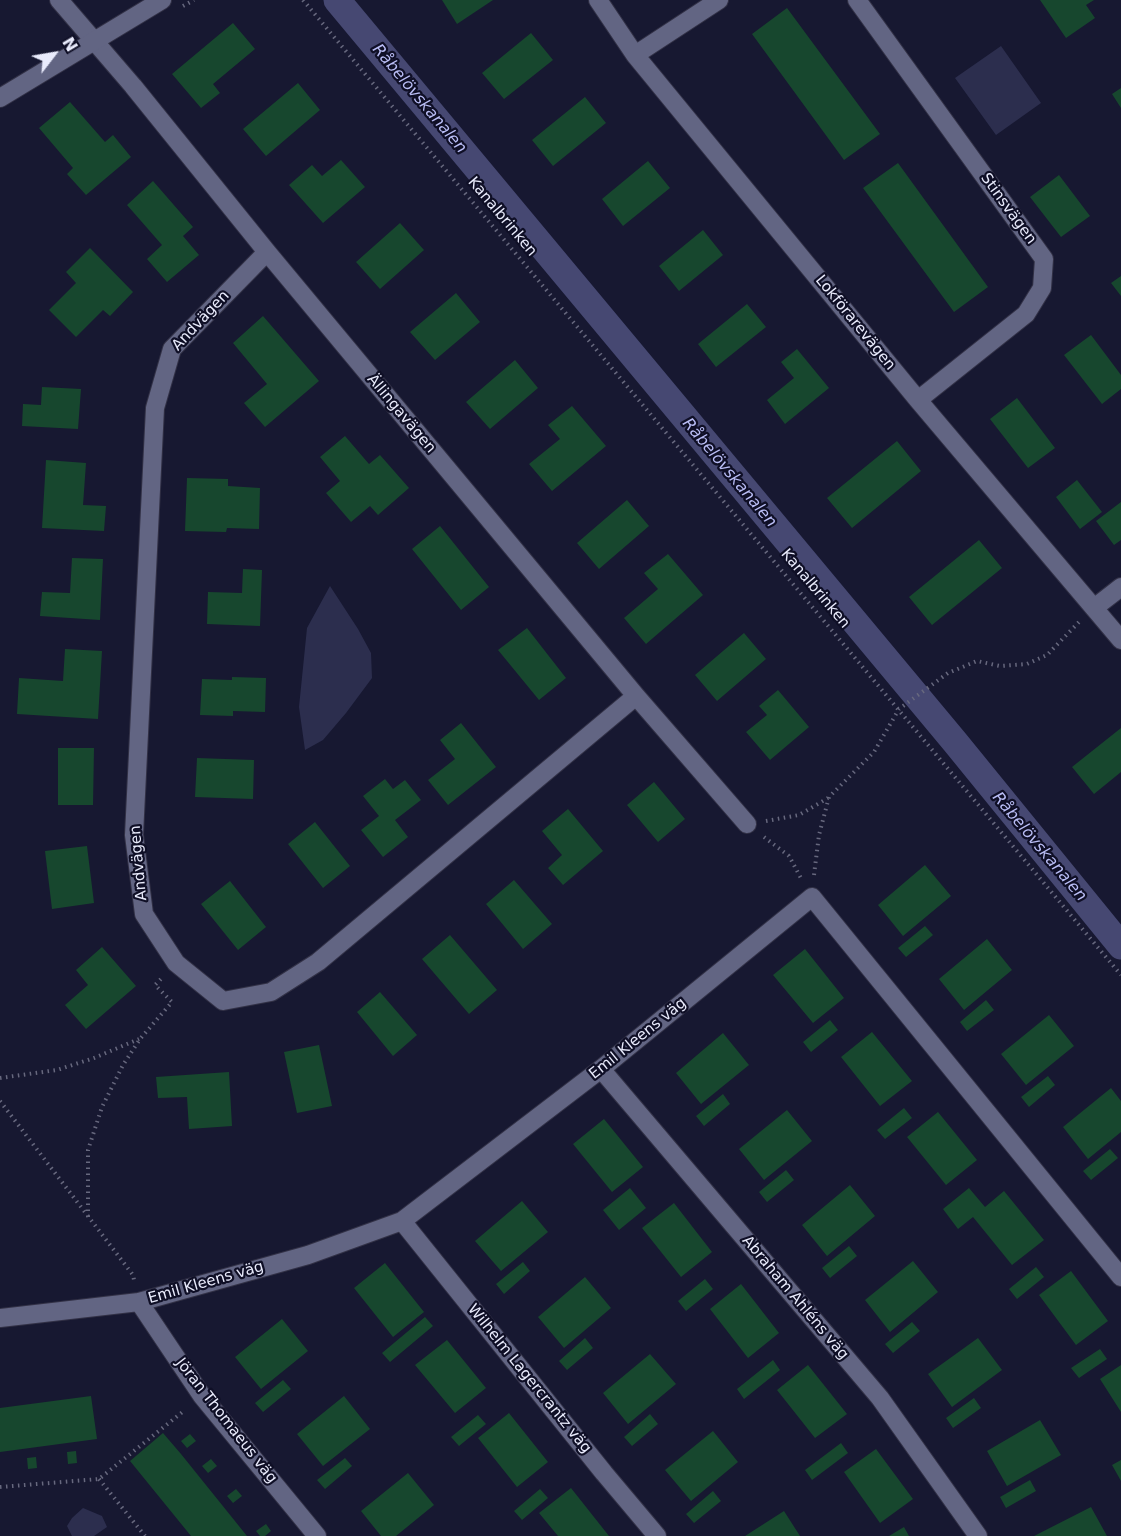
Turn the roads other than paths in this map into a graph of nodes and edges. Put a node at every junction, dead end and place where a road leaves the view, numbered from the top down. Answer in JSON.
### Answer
{"nodes":[{"id":1,"x":59,"y":0,"type":"edge"},
{"id":2,"x":162,"y":0,"type":"edge"},
{"id":3,"x":597,"y":0,"type":"edge"},
{"id":4,"x":719,"y":0,"type":"edge"},
{"id":5,"x":857,"y":0,"type":"edge"},
{"id":6,"x":95,"y":40,"type":"junction"},
{"id":7,"x":635,"y":55,"type":"junction"},
{"id":8,"x":0,"y":98,"type":"edge"},
{"id":9,"x":267,"y":252,"type":"junction"},
{"id":10,"x":918,"y":400,"type":"junction"},
{"id":11,"x":1121,"y":586,"type":"edge"},
{"id":12,"x":1094,"y":608,"type":"junction"},
{"id":13,"x":1121,"y":640,"type":"edge"},
{"id":14,"x":636,"y":696,"type":"junction"},
{"id":15,"x":747,"y":825,"type":"road end"},
{"id":16,"x":601,"y":1069,"type":"junction"},
{"id":17,"x":402,"y":1221,"type":"junction"},
{"id":18,"x":1121,"y":1277,"type":"edge"},
{"id":19,"x":139,"y":1302,"type":"junction"},
{"id":20,"x":0,"y":1317,"type":"edge"},
{"id":21,"x":317,"y":1536,"type":"edge"},
{"id":22,"x":657,"y":1536,"type":"edge"},
{"id":23,"x":978,"y":1536,"type":"edge"}],
"edges":[{"from":1,"to":6,"type":"street","name":"Ällingavägen"},
{"from":2,"to":6,"type":"street"},
{"from":3,"to":7,"type":"street","name":"Lokförarevägen"},
{"from":4,"to":7,"type":"street"},
{"from":5,"to":10,"type":"street","name":"Stinsvägen"},
{"from":6,"to":8,"type":"street"},
{"from":6,"to":9,"type":"street","name":"Ällingavägen"},
{"from":7,"to":10,"type":"street","name":"Lokförarevägen"},
{"from":9,"to":14,"type":"street","name":"Ällingavägen"},
{"from":9,"to":14,"type":"street","name":"Andvägen"},
{"from":10,"to":12,"type":"street","name":"Lokförarevägen"},
{"from":11,"to":12,"type":"street"},
{"from":12,"to":13,"type":"street","name":"Lokförarevägen"},
{"from":14,"to":15,"type":"street","name":"Ällingavägen"},
{"from":16,"to":17,"type":"street","name":"Emil Kleens väg"},
{"from":16,"to":18,"type":"street","name":"Emil Kleens väg"},
{"from":16,"to":23,"type":"street","name":"Abraham Ahléns väg"},
{"from":17,"to":19,"type":"street","name":"Emil Kleens väg"},
{"from":17,"to":22,"type":"street","name":"Wilhelm Lagercrantz väg"},
{"from":19,"to":20,"type":"street","name":"Emil Kleens väg"},
{"from":19,"to":21,"type":"street","name":"Jöran Thomaeus väg"}]}
